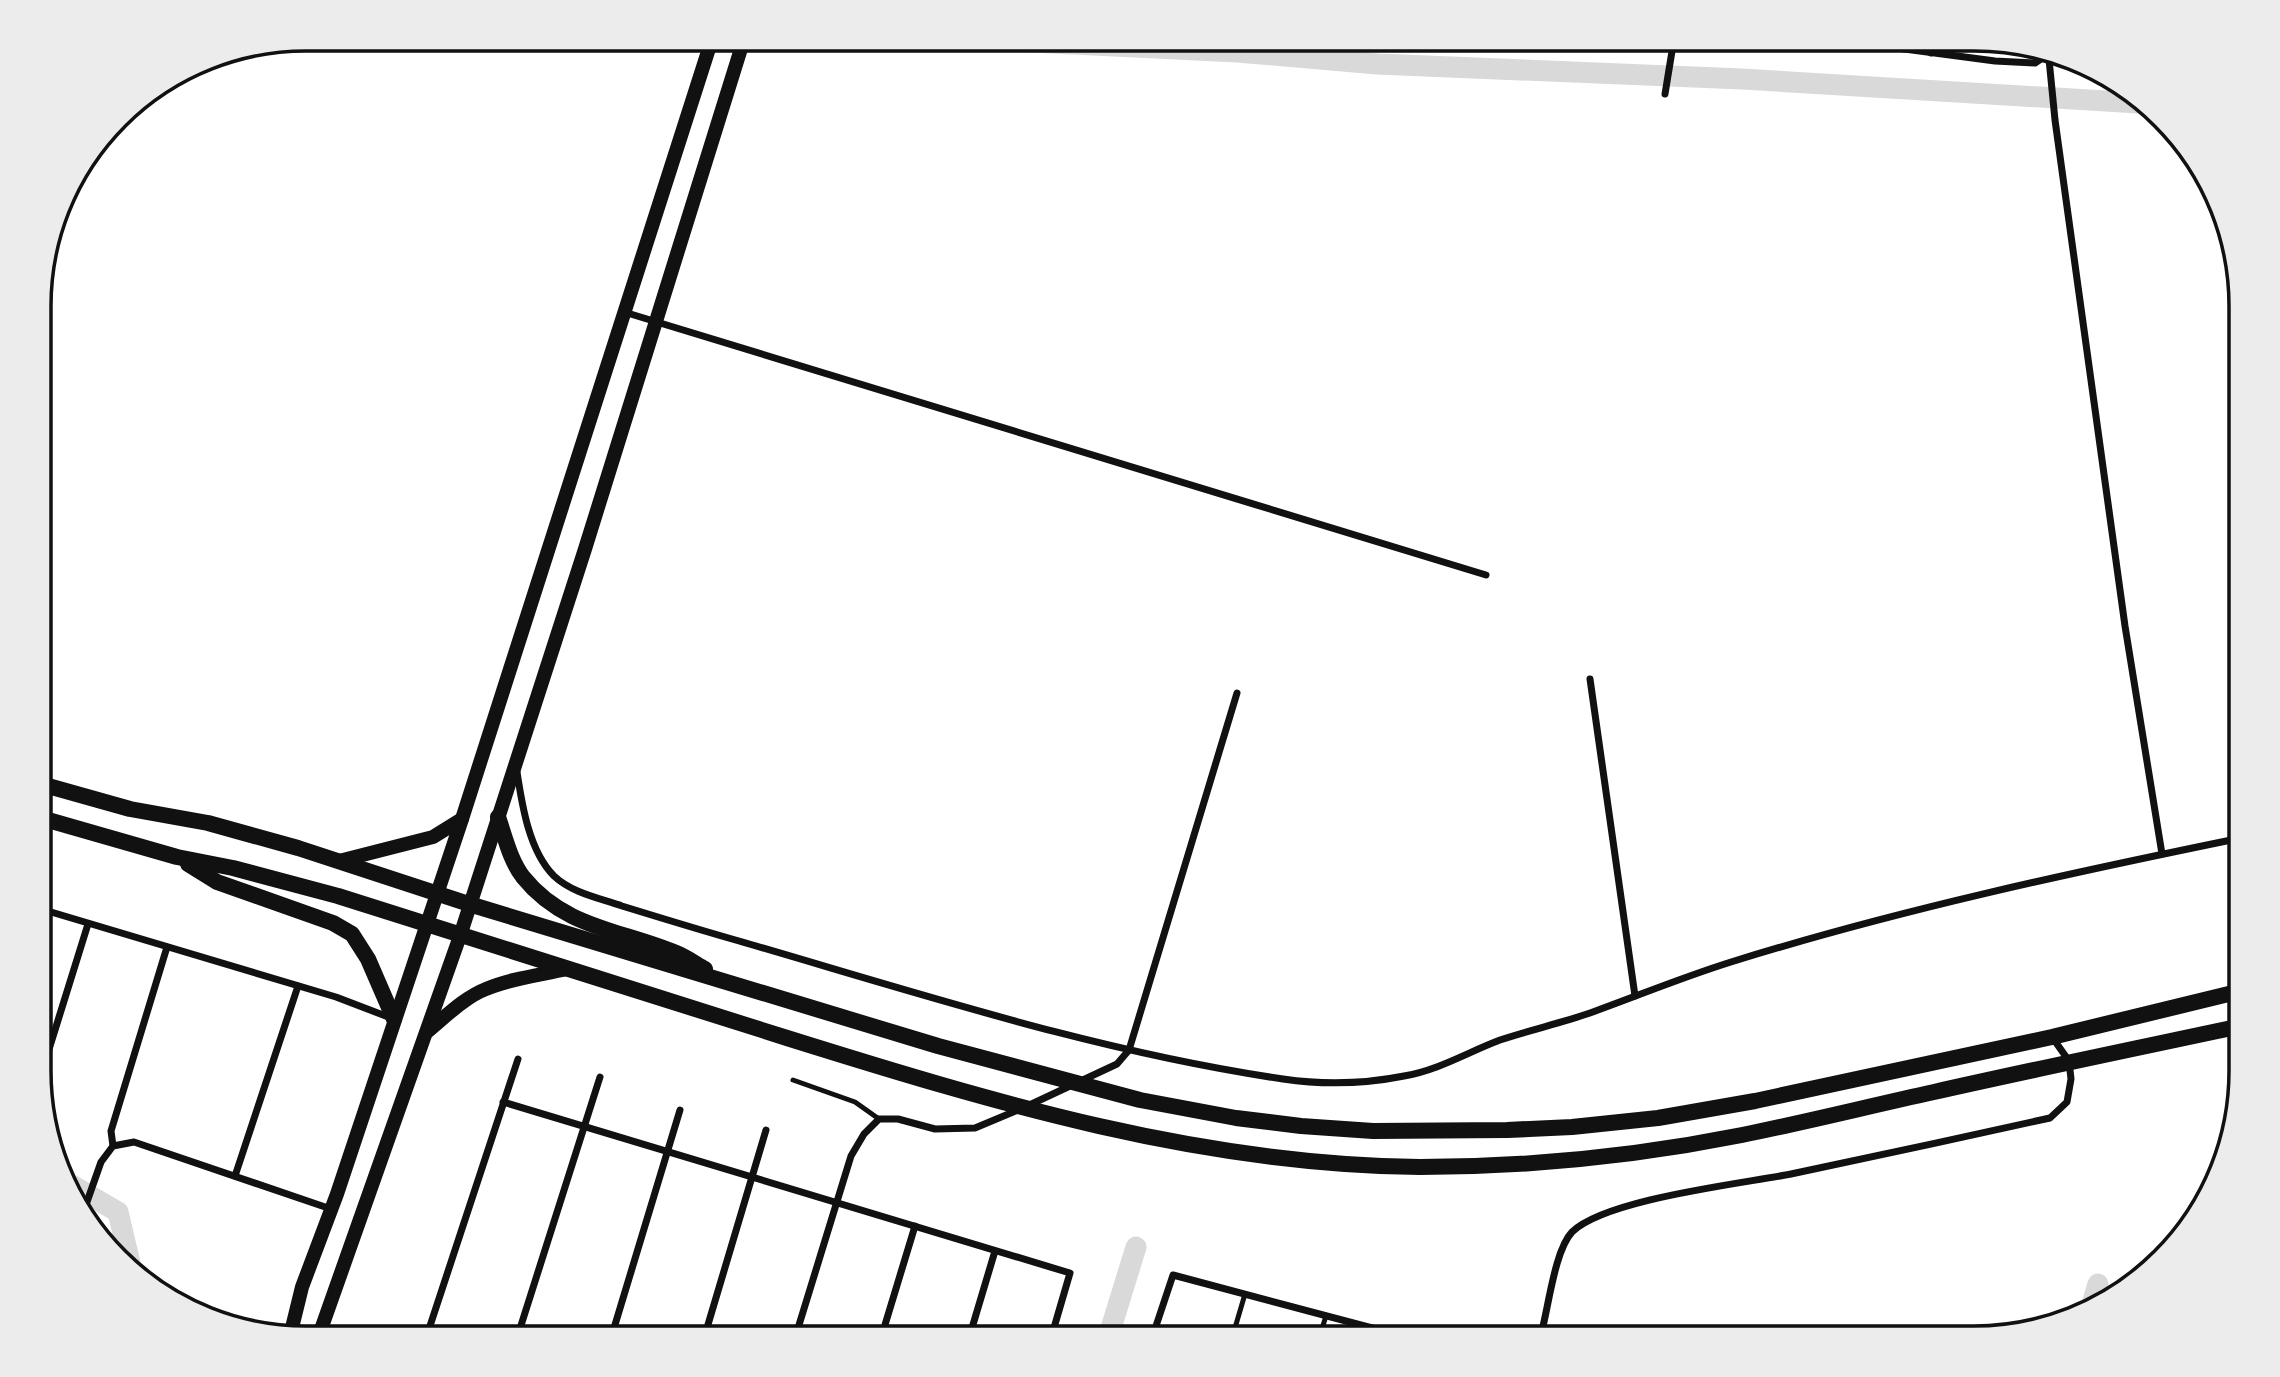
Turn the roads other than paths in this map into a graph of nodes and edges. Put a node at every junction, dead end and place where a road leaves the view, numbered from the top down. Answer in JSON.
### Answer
{"nodes":[{"id":1,"x":708,"y":51,"type":"edge"},
{"id":2,"x":740,"y":51,"type":"edge"},
{"id":3,"x":1672,"y":51,"type":"edge"},
{"id":4,"x":1918,"y":51,"type":"edge"},
{"id":5,"x":1931,"y":53,"type":"joint"},
{"id":6,"x":2040,"y":59,"type":"edge"},
{"id":7,"x":2049,"y":62,"type":"edge"},
{"id":8,"x":1665,"y":94,"type":"dead end"},
{"id":9,"x":624,"y":312,"type":"junction"},
{"id":10,"x":655,"y":322,"type":"junction"},
{"id":11,"x":1486,"y":575,"type":"dead end"},
{"id":12,"x":1590,"y":679,"type":"dead end"},
{"id":13,"x":1237,"y":693,"type":"dead end"},
{"id":14,"x":516,"y":763,"type":"junction"},
{"id":15,"x":51,"y":787,"type":"edge"},
{"id":16,"x":498,"y":817,"type":"junction"},
{"id":17,"x":461,"y":819,"type":"junction"},
{"id":18,"x":51,"y":821,"type":"edge"},
{"id":19,"x":2229,"y":840,"type":"edge"},
{"id":20,"x":2162,"y":854,"type":"junction"},
{"id":21,"x":177,"y":857,"type":"junction"},
{"id":22,"x":339,"y":861,"type":"junction"},
{"id":23,"x":437,"y":892,"type":"junction"},
{"id":24,"x":469,"y":904,"type":"junction"},
{"id":25,"x":51,"y":912,"type":"edge"},
{"id":26,"x":88,"y":924,"type":"junction"},
{"id":27,"x":426,"y":924,"type":"junction"},
{"id":28,"x":460,"y":936,"type":"junction"},
{"id":29,"x":167,"y":947,"type":"junction"},
{"id":30,"x":567,"y":969,"type":"junction"},
{"id":31,"x":735,"y":985,"type":"junction"},
{"id":32,"x":298,"y":986,"type":"junction"},
{"id":33,"x":2229,"y":994,"type":"edge"},
{"id":34,"x":1636,"y":996,"type":"junction"},
{"id":35,"x":394,"y":1019,"type":"junction"},
{"id":36,"x":2229,"y":1028,"type":"edge"},
{"id":37,"x":427,"y":1032,"type":"junction"},
{"id":38,"x":2052,"y":1037,"type":"junction"},
{"id":39,"x":51,"y":1043,"type":"edge"},
{"id":40,"x":1129,"y":1050,"type":"junction"},
{"id":41,"x":517,"y":1059,"type":"dead end"},
{"id":42,"x":2069,"y":1061,"type":"junction"},
{"id":43,"x":600,"y":1077,"type":"dead end"},
{"id":44,"x":793,"y":1080,"type":"dead end"},
{"id":45,"x":1075,"y":1083,"type":"junction"},
{"id":46,"x":503,"y":1102,"type":"junction"},
{"id":47,"x":1023,"y":1108,"type":"junction"},
{"id":48,"x":680,"y":1110,"type":"dead end"},
{"id":49,"x":879,"y":1119,"type":"junction"},
{"id":50,"x":584,"y":1127,"type":"junction"},
{"id":51,"x":766,"y":1130,"type":"dead end"},
{"id":52,"x":114,"y":1146,"type":"junction"},
{"id":53,"x":668,"y":1152,"type":"junction"},
{"id":54,"x":235,"y":1176,"type":"junction"},
{"id":55,"x":751,"y":1177,"type":"junction"},
{"id":56,"x":87,"y":1202,"type":"edge"},
{"id":57,"x":837,"y":1203,"type":"junction"},
{"id":58,"x":331,"y":1209,"type":"junction"},
{"id":59,"x":915,"y":1226,"type":"junction"},
{"id":60,"x":995,"y":1251,"type":"junction"},
{"id":61,"x":1245,"y":1294,"type":"junction"},
{"id":62,"x":1326,"y":1316,"type":"junction"},
{"id":63,"x":292,"y":1326,"type":"edge"},
{"id":64,"x":323,"y":1326,"type":"edge"},
{"id":65,"x":430,"y":1326,"type":"edge"},
{"id":66,"x":521,"y":1326,"type":"edge"},
{"id":67,"x":615,"y":1326,"type":"edge"},
{"id":68,"x":708,"y":1326,"type":"edge"},
{"id":69,"x":799,"y":1326,"type":"edge"},
{"id":70,"x":885,"y":1326,"type":"edge"},
{"id":71,"x":973,"y":1326,"type":"edge"},
{"id":72,"x":1055,"y":1326,"type":"edge"},
{"id":73,"x":1156,"y":1326,"type":"edge"},
{"id":74,"x":1236,"y":1326,"type":"edge"},
{"id":75,"x":1323,"y":1326,"type":"edge"},
{"id":76,"x":1360,"y":1326,"type":"edge"},
{"id":77,"x":1543,"y":1326,"type":"edge"}],
"edges":[{"from":1,"to":9,"type":"main road"},
{"from":2,"to":10,"type":"main road"},
{"from":3,"to":8,"type":"street"},
{"from":4,"to":5,"type":"street"},
{"from":5,"to":6,"type":"street"},
{"from":7,"to":20,"type":"street"},
{"from":9,"to":10,"type":"street"},
{"from":9,"to":17,"type":"main road"},
{"from":10,"to":11,"type":"street"},
{"from":10,"to":14,"type":"main road"},
{"from":12,"to":34,"type":"street"},
{"from":13,"to":40,"type":"street"},
{"from":14,"to":16,"type":"main road"},
{"from":14,"to":40,"type":"street"},
{"from":15,"to":22,"type":"main road"},
{"from":16,"to":24,"type":"main road"},
{"from":16,"to":31,"type":"main road"},
{"from":17,"to":22,"type":"main road"},
{"from":17,"to":23,"type":"main road"},
{"from":18,"to":21,"type":"main road"},
{"from":19,"to":20,"type":"street"},
{"from":20,"to":34,"type":"street"},
{"from":21,"to":27,"type":"main road"},
{"from":21,"to":35,"type":"main road"},
{"from":22,"to":23,"type":"main road"},
{"from":23,"to":24,"type":"main road"},
{"from":23,"to":27,"type":"main road"},
{"from":24,"to":28,"type":"main road"},
{"from":24,"to":31,"type":"main road"},
{"from":25,"to":26,"type":"street"},
{"from":26,"to":29,"type":"street"},
{"from":26,"to":39,"type":"street"},
{"from":27,"to":28,"type":"main road"},
{"from":27,"to":35,"type":"main road"},
{"from":28,"to":30,"type":"main road"},
{"from":28,"to":37,"type":"main road"},
{"from":29,"to":32,"type":"street"},
{"from":29,"to":52,"type":"street"},
{"from":30,"to":37,"type":"main road"},
{"from":30,"to":47,"type":"main road"},
{"from":31,"to":45,"type":"main road"},
{"from":32,"to":35,"type":"street"},
{"from":32,"to":54,"type":"street"},
{"from":33,"to":38,"type":"main road"},
{"from":34,"to":40,"type":"street"},
{"from":35,"to":58,"type":"main road"},
{"from":36,"to":42,"type":"main road"},
{"from":37,"to":64,"type":"main road"},
{"from":38,"to":42,"type":"street"},
{"from":38,"to":45,"type":"main road"},
{"from":40,"to":45,"type":"street"},
{"from":41,"to":46,"type":"street"},
{"from":42,"to":47,"type":"main road"},
{"from":42,"to":77,"type":"street"},
{"from":43,"to":50,"type":"street"},
{"from":44,"to":49,"type":"lane"},
{"from":45,"to":47,"type":"street"},
{"from":46,"to":50,"type":"street"},
{"from":46,"to":65,"type":"street"},
{"from":47,"to":49,"type":"street"},
{"from":48,"to":53,"type":"street"},
{"from":49,"to":57,"type":"street"},
{"from":50,"to":53,"type":"street"},
{"from":50,"to":66,"type":"street"},
{"from":51,"to":55,"type":"street"},
{"from":52,"to":54,"type":"street"},
{"from":52,"to":56,"type":"street"},
{"from":53,"to":55,"type":"street"},
{"from":53,"to":67,"type":"street"},
{"from":54,"to":58,"type":"street"},
{"from":55,"to":57,"type":"street"},
{"from":55,"to":68,"type":"street"},
{"from":57,"to":59,"type":"street"},
{"from":57,"to":69,"type":"street"},
{"from":58,"to":63,"type":"main road"},
{"from":59,"to":60,"type":"street"},
{"from":59,"to":70,"type":"street"},
{"from":60,"to":71,"type":"street"},
{"from":60,"to":72,"type":"street"},
{"from":61,"to":62,"type":"street"},
{"from":61,"to":73,"type":"street"},
{"from":61,"to":74,"type":"lane"},
{"from":62,"to":75,"type":"lane"},
{"from":62,"to":76,"type":"street"}]}
